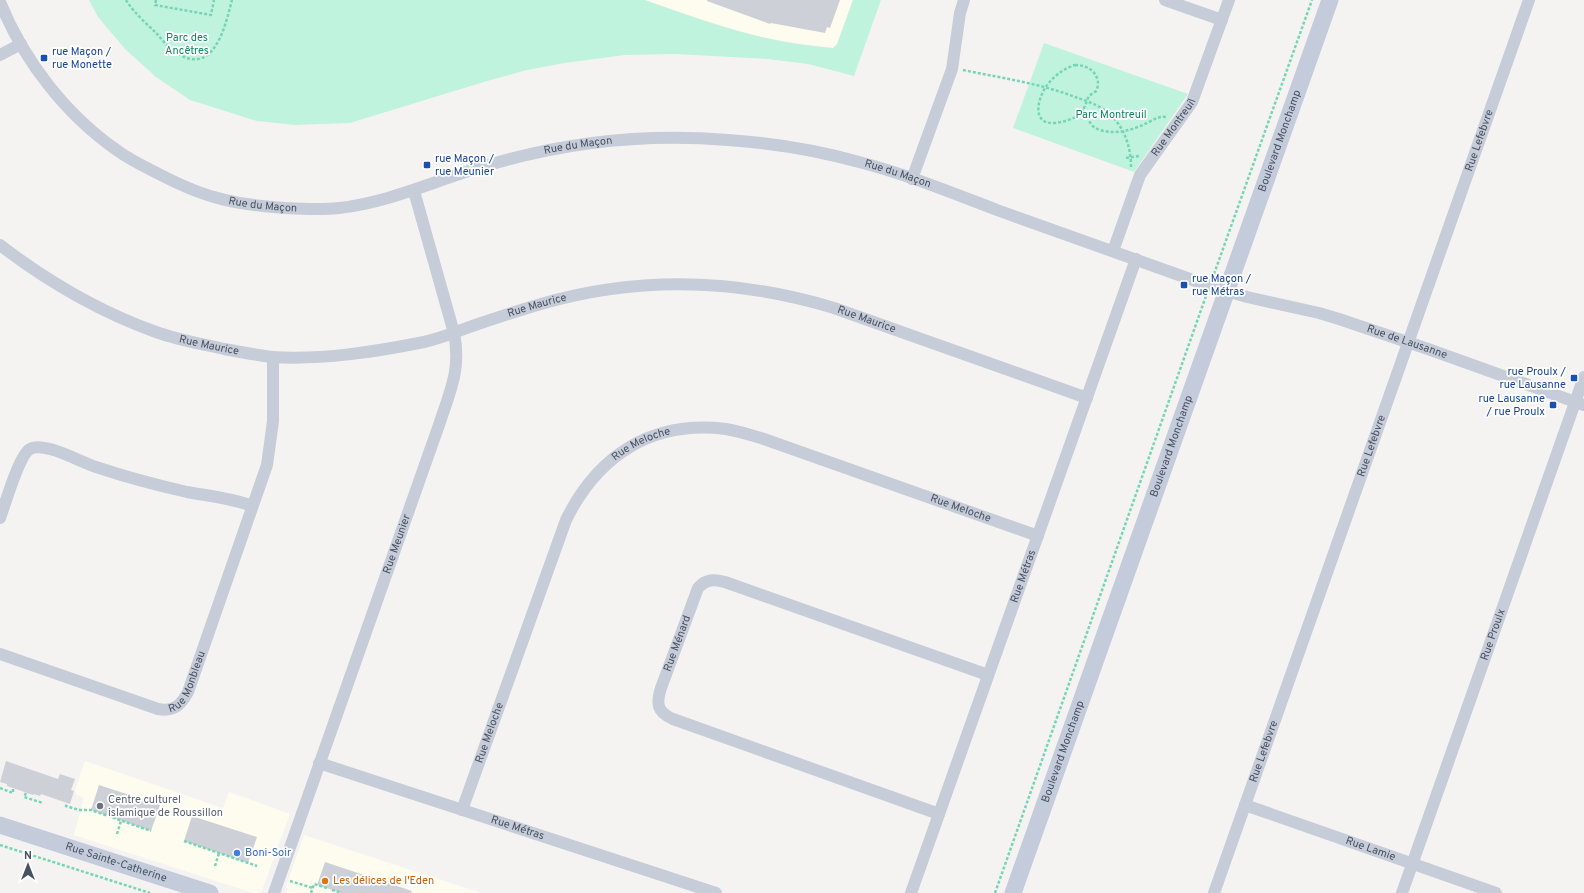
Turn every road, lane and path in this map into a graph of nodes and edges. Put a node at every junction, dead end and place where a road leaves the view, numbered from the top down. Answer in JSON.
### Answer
{"nodes":[{"id":1,"x":126,"y":0,"type":"edge"},
{"id":2,"x":156,"y":0,"type":"edge"},
{"id":3,"x":214,"y":0,"type":"edge"},
{"id":4,"x":232,"y":0,"type":"edge"},
{"id":5,"x":964,"y":0,"type":"edge"},
{"id":6,"x":1165,"y":0,"type":"edge"},
{"id":7,"x":1229,"y":0,"type":"edge"},
{"id":8,"x":1312,"y":0,"type":"edge"},
{"id":9,"x":1330,"y":0,"type":"edge"},
{"id":10,"x":1529,"y":0,"type":"edge"},
{"id":11,"x":0,"y":2,"type":"edge"},
{"id":12,"x":1222,"y":20,"type":"junction"},
{"id":13,"x":21,"y":44,"type":"junction"},
{"id":14,"x":0,"y":55,"type":"edge"},
{"id":15,"x":959,"y":70,"type":"dead end"},
{"id":16,"x":1046,"y":87,"type":"junction"},
{"id":17,"x":1087,"y":102,"type":"junction"},
{"id":18,"x":1082,"y":110,"type":"junction"},
{"id":19,"x":1170,"y":118,"type":"dead end"},
{"id":20,"x":1123,"y":131,"type":"junction"},
{"id":21,"x":1130,"y":156,"type":"junction"},
{"id":22,"x":1143,"y":157,"type":"dead end"},
{"id":23,"x":1126,"y":158,"type":"dead end"},
{"id":24,"x":912,"y":179,"type":"junction"},
{"id":25,"x":414,"y":191,"type":"junction"},
{"id":26,"x":0,"y":245,"type":"edge"},
{"id":27,"x":1113,"y":251,"type":"junction"},
{"id":28,"x":1136,"y":259,"type":"junction"},
{"id":29,"x":1215,"y":270,"type":"dead end"},
{"id":30,"x":1226,"y":291,"type":"junction"},
{"id":31,"x":1206,"y":295,"type":"dead end"},
{"id":32,"x":454,"y":333,"type":"junction"},
{"id":33,"x":1409,"y":342,"type":"junction"},
{"id":34,"x":273,"y":357,"type":"junction"},
{"id":35,"x":1584,"y":377,"type":"edge"},
{"id":36,"x":1087,"y":398,"type":"junction"},
{"id":37,"x":1579,"y":403,"type":"edge"},
{"id":38,"x":252,"y":506,"type":"junction"},
{"id":39,"x":0,"y":518,"type":"edge"},
{"id":40,"x":1038,"y":536,"type":"junction"},
{"id":41,"x":0,"y":654,"type":"edge"},
{"id":42,"x":988,"y":675,"type":"junction"},
{"id":43,"x":319,"y":763,"type":"junction"},
{"id":44,"x":0,"y":788,"type":"edge"},
{"id":45,"x":13,"y":789,"type":"dead end"},
{"id":46,"x":26,"y":793,"type":"dead end"},
{"id":47,"x":43,"y":803,"type":"dead end"},
{"id":48,"x":67,"y":805,"type":"dead end"},
{"id":49,"x":1246,"y":805,"type":"junction"},
{"id":50,"x":462,"y":810,"type":"junction"},
{"id":51,"x":939,"y":814,"type":"junction"},
{"id":52,"x":121,"y":821,"type":"junction"},
{"id":53,"x":0,"y":826,"type":"edge"},
{"id":54,"x":151,"y":830,"type":"dead end"},
{"id":55,"x":117,"y":834,"type":"dead end"},
{"id":56,"x":184,"y":842,"type":"dead end"},
{"id":57,"x":0,"y":845,"type":"edge"},
{"id":58,"x":219,"y":853,"type":"junction"},
{"id":59,"x":1412,"y":863,"type":"junction"},
{"id":60,"x":215,"y":866,"type":"dead end"},
{"id":61,"x":257,"y":866,"type":"dead end"},
{"id":62,"x":287,"y":885,"type":"dead end"},
{"id":63,"x":312,"y":888,"type":"junction"},
{"id":64,"x":327,"y":888,"type":"dead end"},
{"id":65,"x":332,"y":890,"type":"dead end"},
{"id":66,"x":150,"y":893,"type":"edge"},
{"id":67,"x":210,"y":893,"type":"edge"},
{"id":68,"x":274,"y":893,"type":"edge"},
{"id":69,"x":311,"y":893,"type":"edge"},
{"id":70,"x":342,"y":893,"type":"edge"},
{"id":71,"x":716,"y":893,"type":"edge"},
{"id":72,"x":911,"y":893,"type":"edge"},
{"id":73,"x":995,"y":893,"type":"edge"},
{"id":74,"x":1013,"y":893,"type":"edge"},
{"id":75,"x":1214,"y":893,"type":"edge"},
{"id":76,"x":1402,"y":893,"type":"edge"},
{"id":77,"x":1496,"y":893,"type":"edge"}],
"edges":[{"from":1,"to":4,"type":"path"},
{"from":2,"to":3,"type":"path"},
{"from":5,"to":24,"type":"street"},
{"from":6,"to":12,"type":"street"},
{"from":7,"to":12,"type":"street","name":"Rue Montreuil"},
{"from":8,"to":29,"type":"path","name":"Boulevard Monchamp"},
{"from":9,"to":30,"type":"street","name":"Boulevard Monchamp"},
{"from":10,"to":33,"type":"street","name":"Rue Lefebvre"},
{"from":11,"to":13,"type":"street","name":"Rue du Maçon"},
{"from":12,"to":27,"type":"street","name":"Rue Montreuil"},
{"from":13,"to":14,"type":"street"},
{"from":13,"to":25,"type":"street","name":"Rue du Maçon"},
{"from":15,"to":16,"type":"path"},
{"from":16,"to":17,"type":"path"},
{"from":16,"to":17,"type":"path"},
{"from":16,"to":18,"type":"path"},
{"from":17,"to":18,"type":"path"},
{"from":17,"to":20,"type":"path"},
{"from":18,"to":20,"type":"path"},
{"from":19,"to":20,"type":"path"},
{"from":20,"to":21,"type":"path"},
{"from":21,"to":22,"type":"path"},
{"from":21,"to":23,"type":"path"},
{"from":24,"to":25,"type":"street","name":"Rue du Maçon"},
{"from":24,"to":27,"type":"street","name":"Rue du Maçon"},
{"from":25,"to":32,"type":"street","name":"Rue Meunier"},
{"from":26,"to":34,"type":"street","name":"Rue Maurice"},
{"from":27,"to":28,"type":"street","name":"Rue du Maçon"},
{"from":28,"to":30,"type":"street","name":"Rue du Maçon"},
{"from":28,"to":36,"type":"street","name":"Rue Métras"},
{"from":30,"to":33,"type":"street","name":"Rue de Lausanne"},
{"from":30,"to":74,"type":"street","name":"Boulevard Monchamp"},
{"from":31,"to":73,"type":"path","name":"Boulevard Monchamp"},
{"from":32,"to":34,"type":"street","name":"Rue Maurice"},
{"from":32,"to":36,"type":"street","name":"Rue Maurice"},
{"from":32,"to":43,"type":"street","name":"Rue Meunier"},
{"from":33,"to":37,"type":"street","name":"Rue de Lausanne"},
{"from":33,"to":49,"type":"street","name":"Rue Lefebvre"},
{"from":34,"to":38,"type":"street","name":"Rue Monbleau"},
{"from":35,"to":37,"type":"street","name":"Rue Proulx"},
{"from":36,"to":40,"type":"street","name":"Rue Métras"},
{"from":37,"to":59,"type":"street","name":"Rue Proulx"},
{"from":38,"to":39,"type":"street"},
{"from":38,"to":41,"type":"street","name":"Rue Monbleau"},
{"from":40,"to":42,"type":"street","name":"Rue Métras"},
{"from":40,"to":50,"type":"street","name":"Rue Meloche"},
{"from":42,"to":51,"type":"street","name":"Rue Métras"},
{"from":42,"to":51,"type":"street","name":"Rue Ménard"},
{"from":43,"to":50,"type":"street","name":"Rue Métras"},
{"from":43,"to":68,"type":"street","name":"Rue Meunier"},
{"from":44,"to":45,"type":"path"},
{"from":46,"to":47,"type":"path"},
{"from":48,"to":52,"type":"path"},
{"from":49,"to":59,"type":"street","name":"Rue Lamie"},
{"from":49,"to":75,"type":"street","name":"Rue Lefebvre"},
{"from":50,"to":71,"type":"street","name":"Rue Métras"},
{"from":51,"to":72,"type":"street","name":"Rue Métras"},
{"from":52,"to":54,"type":"path"},
{"from":52,"to":55,"type":"path"},
{"from":53,"to":67,"type":"street","name":"Rue Sainte-Catherine"},
{"from":56,"to":58,"type":"path"},
{"from":57,"to":66,"type":"path","name":"Rue Sainte-Catherine"},
{"from":58,"to":60,"type":"path"},
{"from":58,"to":61,"type":"path"},
{"from":59,"to":76,"type":"street","name":"Rue Proulx"},
{"from":59,"to":77,"type":"street","name":"Rue Lamie"},
{"from":62,"to":63,"type":"path"},
{"from":63,"to":64,"type":"path"},
{"from":63,"to":69,"type":"path"},
{"from":65,"to":70,"type":"path"}]}
